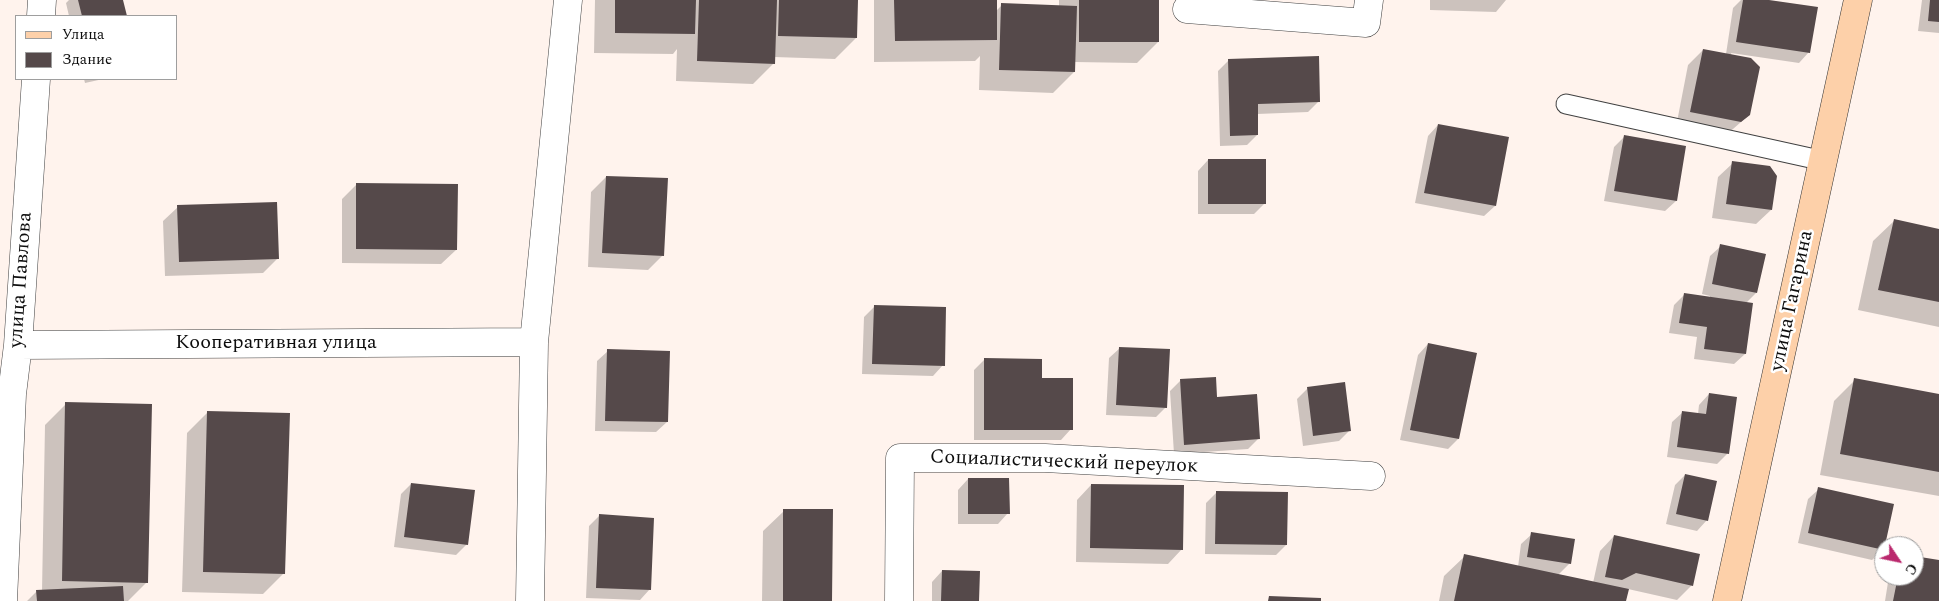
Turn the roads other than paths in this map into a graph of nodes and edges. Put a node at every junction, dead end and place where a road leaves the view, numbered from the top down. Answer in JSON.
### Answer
{"nodes":[{"id":1,"x":42,"y":0,"type":"edge"},
{"id":2,"x":568,"y":0,"type":"edge"},
{"id":3,"x":1369,"y":0,"type":"edge"},
{"id":4,"x":1858,"y":0,"type":"edge"},
{"id":5,"x":1187,"y":9,"type":"dead end"},
{"id":6,"x":41,"y":15,"type":"edge"},
{"id":7,"x":36,"y":80,"type":"edge"},
{"id":8,"x":1566,"y":104,"type":"dead end"},
{"id":9,"x":1824,"y":161,"type":"junction"},
{"id":10,"x":534,"y":342,"type":"junction"},
{"id":11,"x":18,"y":345,"type":"junction"},
{"id":12,"x":6,"y":393,"type":"edge"},
{"id":13,"x":1371,"y":476,"type":"dead end"},
{"id":14,"x":3,"y":601,"type":"edge"},
{"id":15,"x":530,"y":601,"type":"edge"},
{"id":16,"x":899,"y":601,"type":"edge"},
{"id":17,"x":1728,"y":601,"type":"edge"}],
"edges":[{"from":1,"to":6,"type":"street"},
{"from":2,"to":10,"type":"street"},
{"from":3,"to":5,"type":"street"},
{"from":4,"to":9,"type":"street","name":"улица Гагарина"},
{"from":7,"to":11,"type":"street","name":"улица Павлова"},
{"from":8,"to":9,"type":"lane"},
{"from":9,"to":17,"type":"street","name":"улица Гагарина"},
{"from":10,"to":11,"type":"street","name":"Кооперативная улица"},
{"from":10,"to":15,"type":"street"},
{"from":11,"to":12,"type":"street","name":"улица Павлова"},
{"from":12,"to":14,"type":"street","name":"улица Павлова"},
{"from":13,"to":16,"type":"street","name":"Социалистический переулок"}]}
